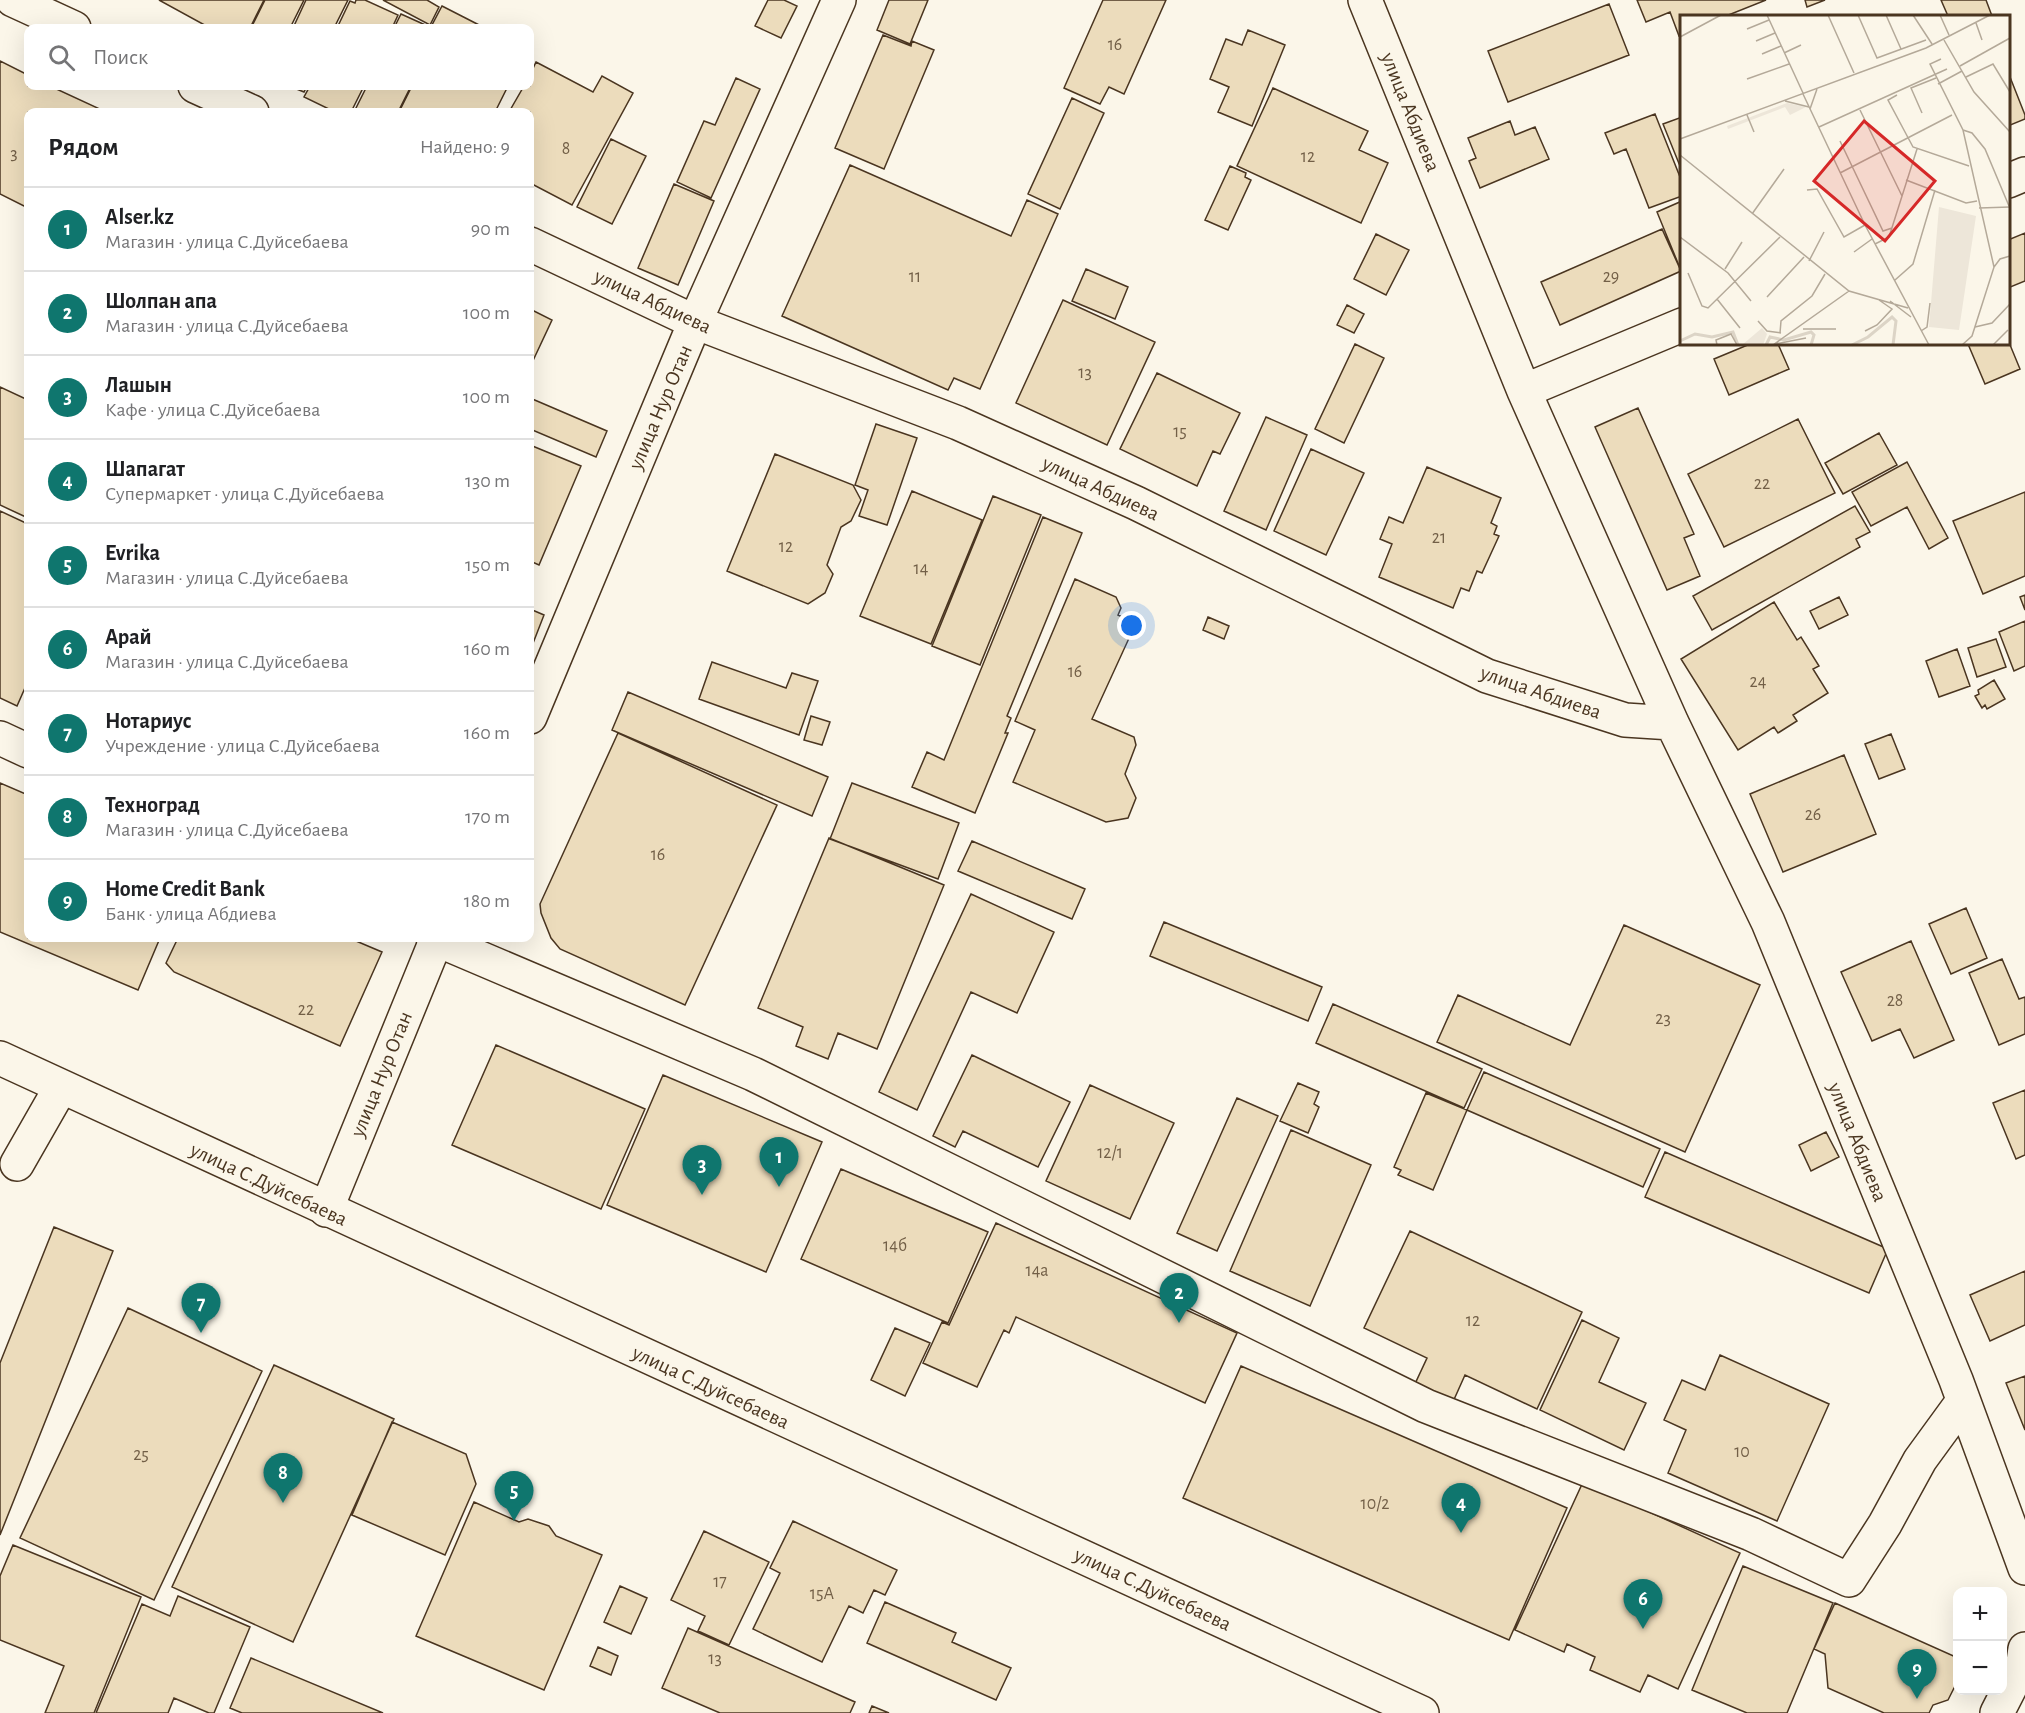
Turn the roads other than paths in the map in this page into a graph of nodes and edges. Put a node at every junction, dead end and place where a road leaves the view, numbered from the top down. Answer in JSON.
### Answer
{"nodes":[{"id":1,"x":13,"y":0,"type":"edge"},
{"id":2,"x":839,"y":0,"type":"edge"},
{"id":3,"x":1365,"y":0,"type":"edge"},
{"id":4,"x":65,"y":24,"type":"edge"},
{"id":5,"x":204,"y":90,"type":"edge"},
{"id":6,"x":243,"y":108,"type":"edge"},
{"id":7,"x":2025,"y":174,"type":"edge"},
{"id":8,"x":2010,"y":180,"type":"edge"},
{"id":9,"x":534,"y":246,"type":"edge"},
{"id":10,"x":695,"y":322,"type":"junction"},
{"id":11,"x":1680,"y":326,"type":"edge"},
{"id":12,"x":1524,"y":391,"type":"junction"},
{"id":13,"x":534,"y":707,"type":"edge"},
{"id":14,"x":1672,"y":723,"type":"junction"},
{"id":15,"x":0,"y":738,"type":"edge"},
{"id":16,"x":24,"y":749,"type":"edge"},
{"id":17,"x":433,"y":942,"type":"edge"},
{"id":18,"x":444,"y":942,"type":"edge"},
{"id":19,"x":0,"y":1059,"type":"edge"},
{"id":20,"x":61,"y":1087,"type":"junction"},
{"id":21,"x":16,"y":1164,"type":"dead end"},
{"id":22,"x":326,"y":1210,"type":"junction"},
{"id":23,"x":1963,"y":1401,"type":"junction"},
{"id":24,"x":2025,"y":1568,"type":"edge"},
{"id":25,"x":2025,"y":1649,"type":"edge"},
{"id":26,"x":1422,"y":1713,"type":"edge"},
{"id":27,"x":1997,"y":1713,"type":"edge"}],
"edges":[{"from":1,"to":4,"type":"street"},
{"from":2,"to":10,"type":"street","name":"улица Нур Отан"},
{"from":3,"to":12,"type":"street","name":"улица Абдиева"},
{"from":5,"to":6,"type":"street"},
{"from":7,"to":8,"type":"street"},
{"from":9,"to":10,"type":"street","name":"улица Абдиева"},
{"from":10,"to":13,"type":"street","name":"улица Нур Отан"},
{"from":10,"to":14,"type":"street","name":"улица Абдиева"},
{"from":11,"to":12,"type":"street"},
{"from":12,"to":14,"type":"street","name":"улица Абдиева"},
{"from":14,"to":23,"type":"street","name":"улица Абдиева"},
{"from":15,"to":16,"type":"street"},
{"from":17,"to":22,"type":"street","name":"улица Нур Отан"},
{"from":18,"to":23,"type":"street"},
{"from":19,"to":20,"type":"street","name":"улица С.Дуйсебаева"},
{"from":20,"to":21,"type":"street"},
{"from":20,"to":22,"type":"street","name":"улица С.Дуйсебаева"},
{"from":22,"to":26,"type":"street","name":"улица С.Дуйсебаева"},
{"from":23,"to":24,"type":"street","name":"улица Абдиева"},
{"from":25,"to":27,"type":"street"}]}
